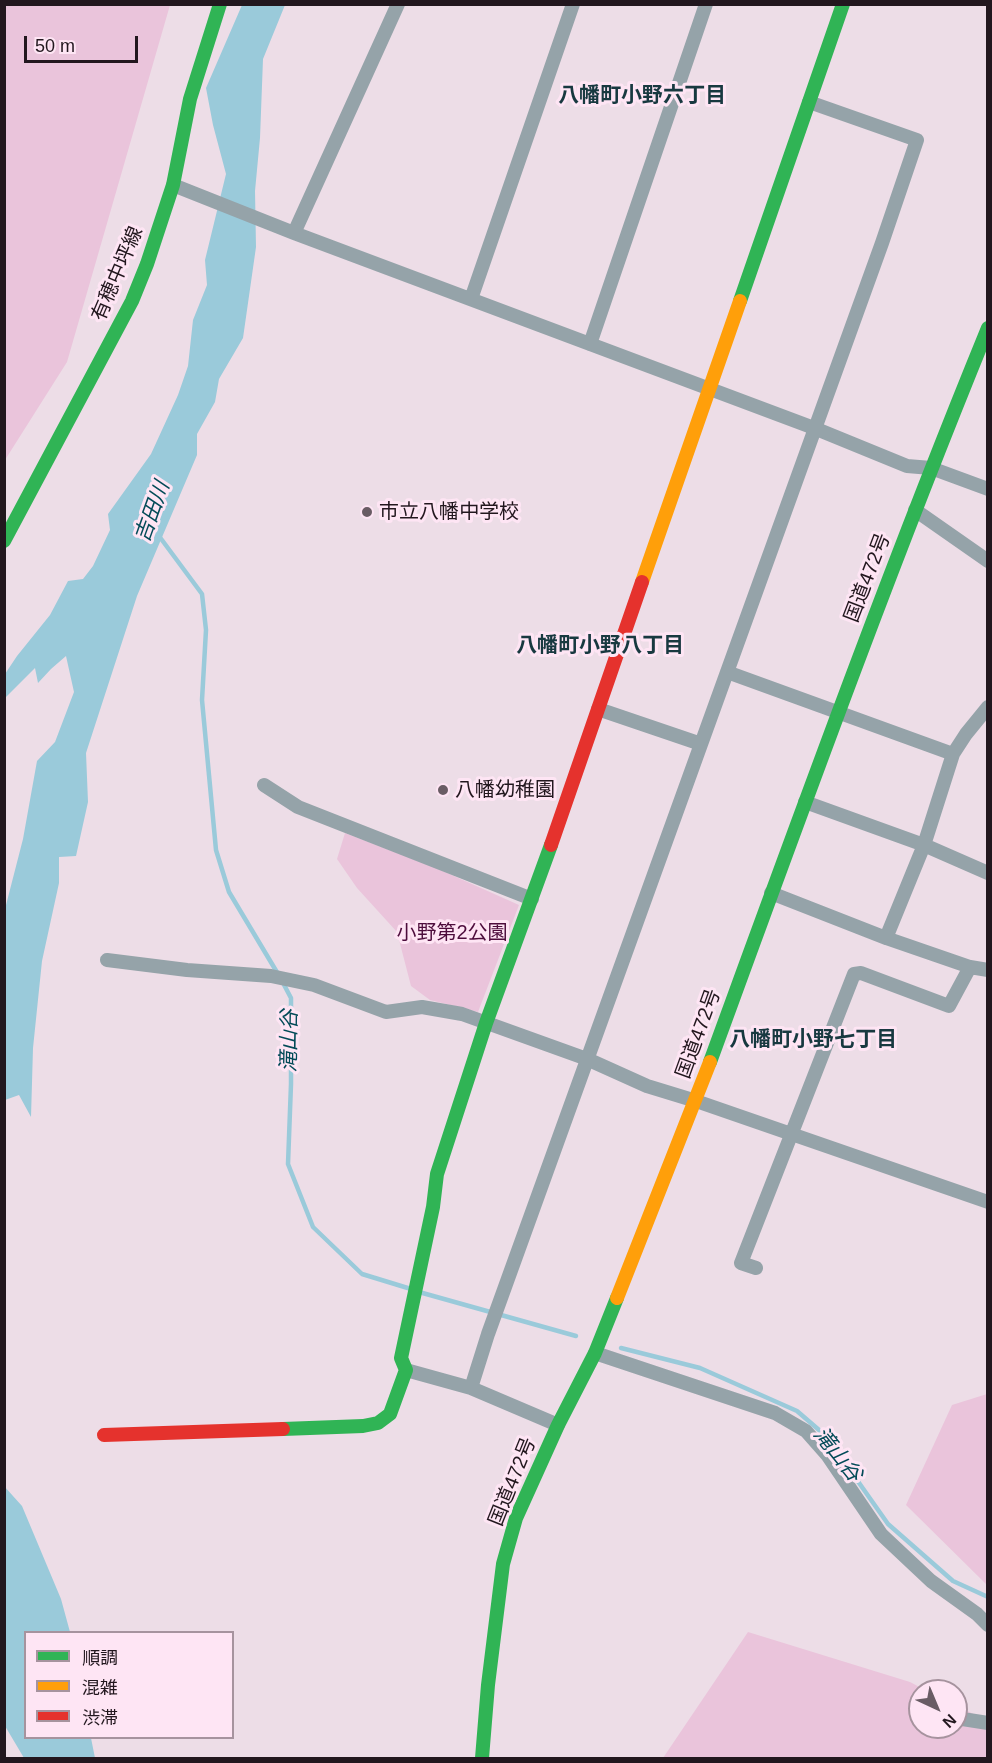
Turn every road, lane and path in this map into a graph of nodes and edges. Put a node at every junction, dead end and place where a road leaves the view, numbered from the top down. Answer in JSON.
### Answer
{"nodes":[{"id":1,"x":220,"y":4,"type":"edge"},
{"id":2,"x":398,"y":4,"type":"edge"},
{"id":3,"x":573,"y":4,"type":"edge"},
{"id":4,"x":706,"y":4,"type":"edge"},
{"id":5,"x":843,"y":4,"type":"edge"},
{"id":6,"x":809,"y":102,"type":"junction"},
{"id":7,"x":178,"y":188,"type":"junction"},
{"id":8,"x":294,"y":233,"type":"junction"},
{"id":9,"x":471,"y":299,"type":"junction"},
{"id":10,"x":987,"y":328,"type":"edge"},
{"id":11,"x":590,"y":344,"type":"junction"},
{"id":12,"x":710,"y":389,"type":"junction"},
{"id":13,"x":814,"y":428,"type":"junction"},
{"id":14,"x":931,"y":468,"type":"junction"},
{"id":15,"x":987,"y":489,"type":"edge"},
{"id":16,"x":915,"y":510,"type":"junction"},
{"id":17,"x":4,"y":541,"type":"edge"},
{"id":18,"x":987,"y":561,"type":"edge"},
{"id":19,"x":727,"y":672,"type":"junction"},
{"id":20,"x":987,"y":707,"type":"edge"},
{"id":21,"x":598,"y":709,"type":"junction"},
{"id":22,"x":838,"y":711,"type":"junction"},
{"id":23,"x":701,"y":744,"type":"junction"},
{"id":24,"x":953,"y":754,"type":"junction"},
{"id":25,"x":264,"y":785,"type":"dead end"},
{"id":26,"x":805,"y":802,"type":"junction"},
{"id":27,"x":924,"y":845,"type":"junction"},
{"id":28,"x":987,"y":873,"type":"edge"},
{"id":29,"x":771,"y":893,"type":"junction"},
{"id":30,"x":532,"y":899,"type":"junction"},
{"id":31,"x":886,"y":938,"type":"junction"},
{"id":32,"x":107,"y":960,"type":"dead end"},
{"id":33,"x":970,"y":967,"type":"junction"},
{"id":34,"x":987,"y":970,"type":"edge"},
{"id":35,"x":486,"y":1023,"type":"junction"},
{"id":36,"x":587,"y":1059,"type":"junction"},
{"id":37,"x":696,"y":1101,"type":"junction"},
{"id":38,"x":790,"y":1134,"type":"junction"},
{"id":39,"x":987,"y":1202,"type":"edge"},
{"id":40,"x":756,"y":1268,"type":"dead end"},
{"id":41,"x":595,"y":1353,"type":"junction"},
{"id":42,"x":406,"y":1370,"type":"junction"},
{"id":43,"x":471,"y":1388,"type":"junction"},
{"id":44,"x":558,"y":1425,"type":"junction"},
{"id":45,"x":104,"y":1436,"type":"dead end"},
{"id":46,"x":987,"y":1625,"type":"edge"},
{"id":47,"x":968,"y":1720,"type":"edge"},
{"id":48,"x":987,"y":1723,"type":"edge"},
{"id":49,"x":482,"y":1758,"type":"edge"}],
"edges":[{"from":1,"to":7,"type":"main road","name":"有穂中坪線"},
{"from":2,"to":8,"type":"street"},
{"from":3,"to":9,"type":"street"},
{"from":4,"to":11,"type":"street"},
{"from":5,"to":6,"type":"main road"},
{"from":6,"to":12,"type":"main road"},
{"from":6,"to":13,"type":"street"},
{"from":7,"to":8,"type":"street"},
{"from":7,"to":17,"type":"main road","name":"有穂中坪線"},
{"from":8,"to":9,"type":"street"},
{"from":9,"to":11,"type":"street"},
{"from":10,"to":14,"type":"main road","name":"国道472号"},
{"from":11,"to":12,"type":"street"},
{"from":12,"to":13,"type":"street"},
{"from":12,"to":21,"type":"main road"},
{"from":13,"to":14,"type":"street"},
{"from":13,"to":19,"type":"street"},
{"from":14,"to":15,"type":"street"},
{"from":14,"to":16,"type":"main road","name":"国道472号"},
{"from":16,"to":18,"type":"street"},
{"from":16,"to":22,"type":"main road","name":"国道472号"},
{"from":19,"to":22,"type":"street"},
{"from":19,"to":23,"type":"street"},
{"from":20,"to":24,"type":"street"},
{"from":21,"to":23,"type":"street"},
{"from":21,"to":30,"type":"main road"},
{"from":22,"to":24,"type":"street"},
{"from":22,"to":26,"type":"main road","name":"国道472号"},
{"from":23,"to":36,"type":"street"},
{"from":24,"to":27,"type":"street"},
{"from":25,"to":30,"type":"street"},
{"from":26,"to":27,"type":"street"},
{"from":26,"to":29,"type":"main road","name":"国道472号"},
{"from":27,"to":28,"type":"street"},
{"from":27,"to":31,"type":"street"},
{"from":29,"to":31,"type":"street"},
{"from":29,"to":37,"type":"main road","name":"国道472号"},
{"from":30,"to":35,"type":"main road"},
{"from":31,"to":33,"type":"street"},
{"from":32,"to":35,"type":"street"},
{"from":33,"to":34,"type":"street"},
{"from":33,"to":38,"type":"street"},
{"from":35,"to":36,"type":"street"},
{"from":35,"to":42,"type":"main road"},
{"from":36,"to":37,"type":"street"},
{"from":36,"to":43,"type":"street"},
{"from":37,"to":38,"type":"street"},
{"from":37,"to":41,"type":"main road","name":"国道472号"},
{"from":38,"to":39,"type":"street"},
{"from":38,"to":40,"type":"street"},
{"from":41,"to":44,"type":"main road","name":"国道472号"},
{"from":41,"to":46,"type":"street"},
{"from":42,"to":43,"type":"street"},
{"from":42,"to":45,"type":"main road"},
{"from":43,"to":44,"type":"street"},
{"from":44,"to":49,"type":"main road","name":"国道472号"},
{"from":47,"to":48,"type":"street"}]}
